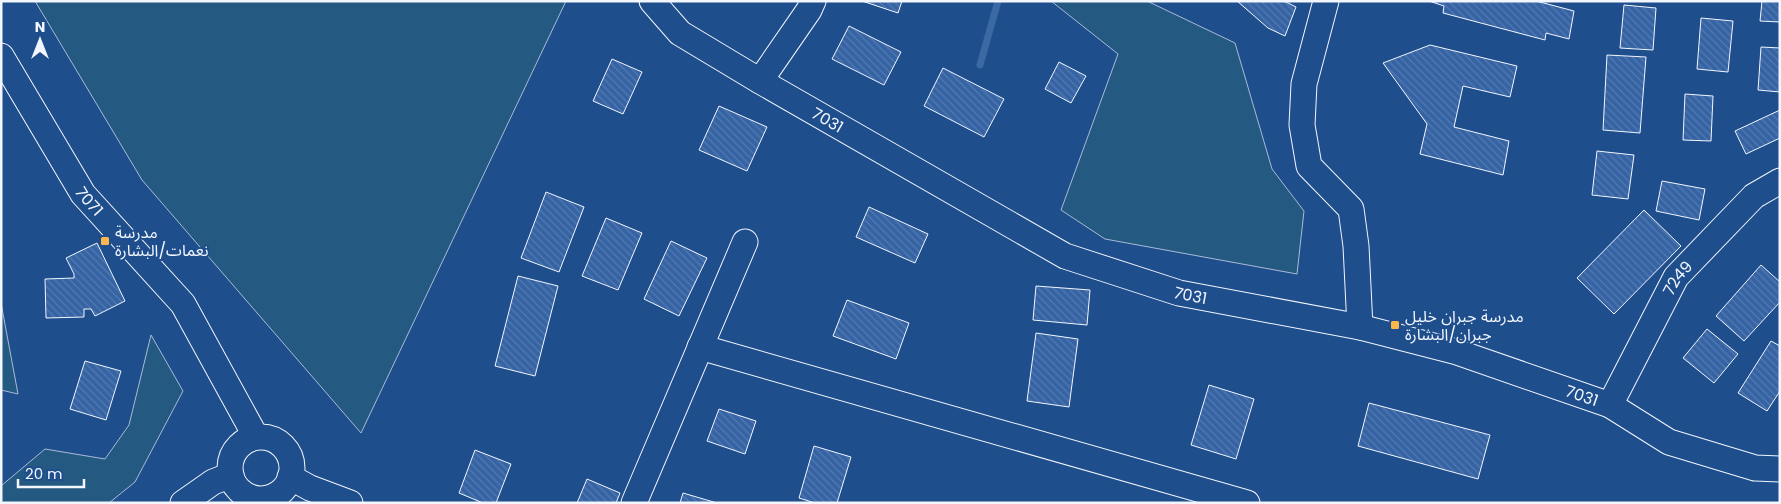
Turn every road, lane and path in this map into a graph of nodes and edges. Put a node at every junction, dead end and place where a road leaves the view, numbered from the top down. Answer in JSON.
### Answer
{"nodes":[{"id":1,"x":652,"y":1,"type":"edge"},
{"id":2,"x":813,"y":1,"type":"edge"},
{"id":3,"x":1326,"y":1,"type":"edge"},
{"id":4,"x":1,"y":56,"type":"edge"},
{"id":5,"x":760,"y":81,"type":"junction"},
{"id":6,"x":1780,"y":181,"type":"edge"},
{"id":7,"x":745,"y":242,"type":"dead end"},
{"id":8,"x":1360,"y":327,"type":"junction"},
{"id":9,"x":700,"y":346,"type":"junction"},
{"id":10,"x":1610,"y":405,"type":"junction"},
{"id":11,"x":256,"y":437,"type":"junction"},
{"id":12,"x":1780,"y":469,"type":"edge"},
{"id":13,"x":231,"y":475,"type":"junction"},
{"id":14,"x":290,"y":478,"type":"junction"},
{"id":15,"x":183,"y":503,"type":"edge"},
{"id":16,"x":350,"y":503,"type":"edge"},
{"id":17,"x":634,"y":503,"type":"edge"},
{"id":18,"x":1247,"y":503,"type":"edge"}],
"edges":[{"from":1,"to":5,"type":"street","name":"7031"},
{"from":2,"to":5,"type":"street"},
{"from":3,"to":8,"type":"street"},
{"from":4,"to":11,"type":"street","name":"7071"},
{"from":5,"to":8,"type":"street","name":"7031"},
{"from":6,"to":10,"type":"street","name":"7249"},
{"from":7,"to":9,"type":"street"},
{"from":8,"to":10,"type":"street","name":"7031"},
{"from":9,"to":17,"type":"street"},
{"from":9,"to":18,"type":"street"},
{"from":10,"to":12,"type":"street","name":"7031"},
{"from":11,"to":13,"type":"street"},
{"from":11,"to":14,"type":"street"},
{"from":13,"to":14,"type":"street"},
{"from":13,"to":15,"type":"street"},
{"from":14,"to":16,"type":"street"}]}
